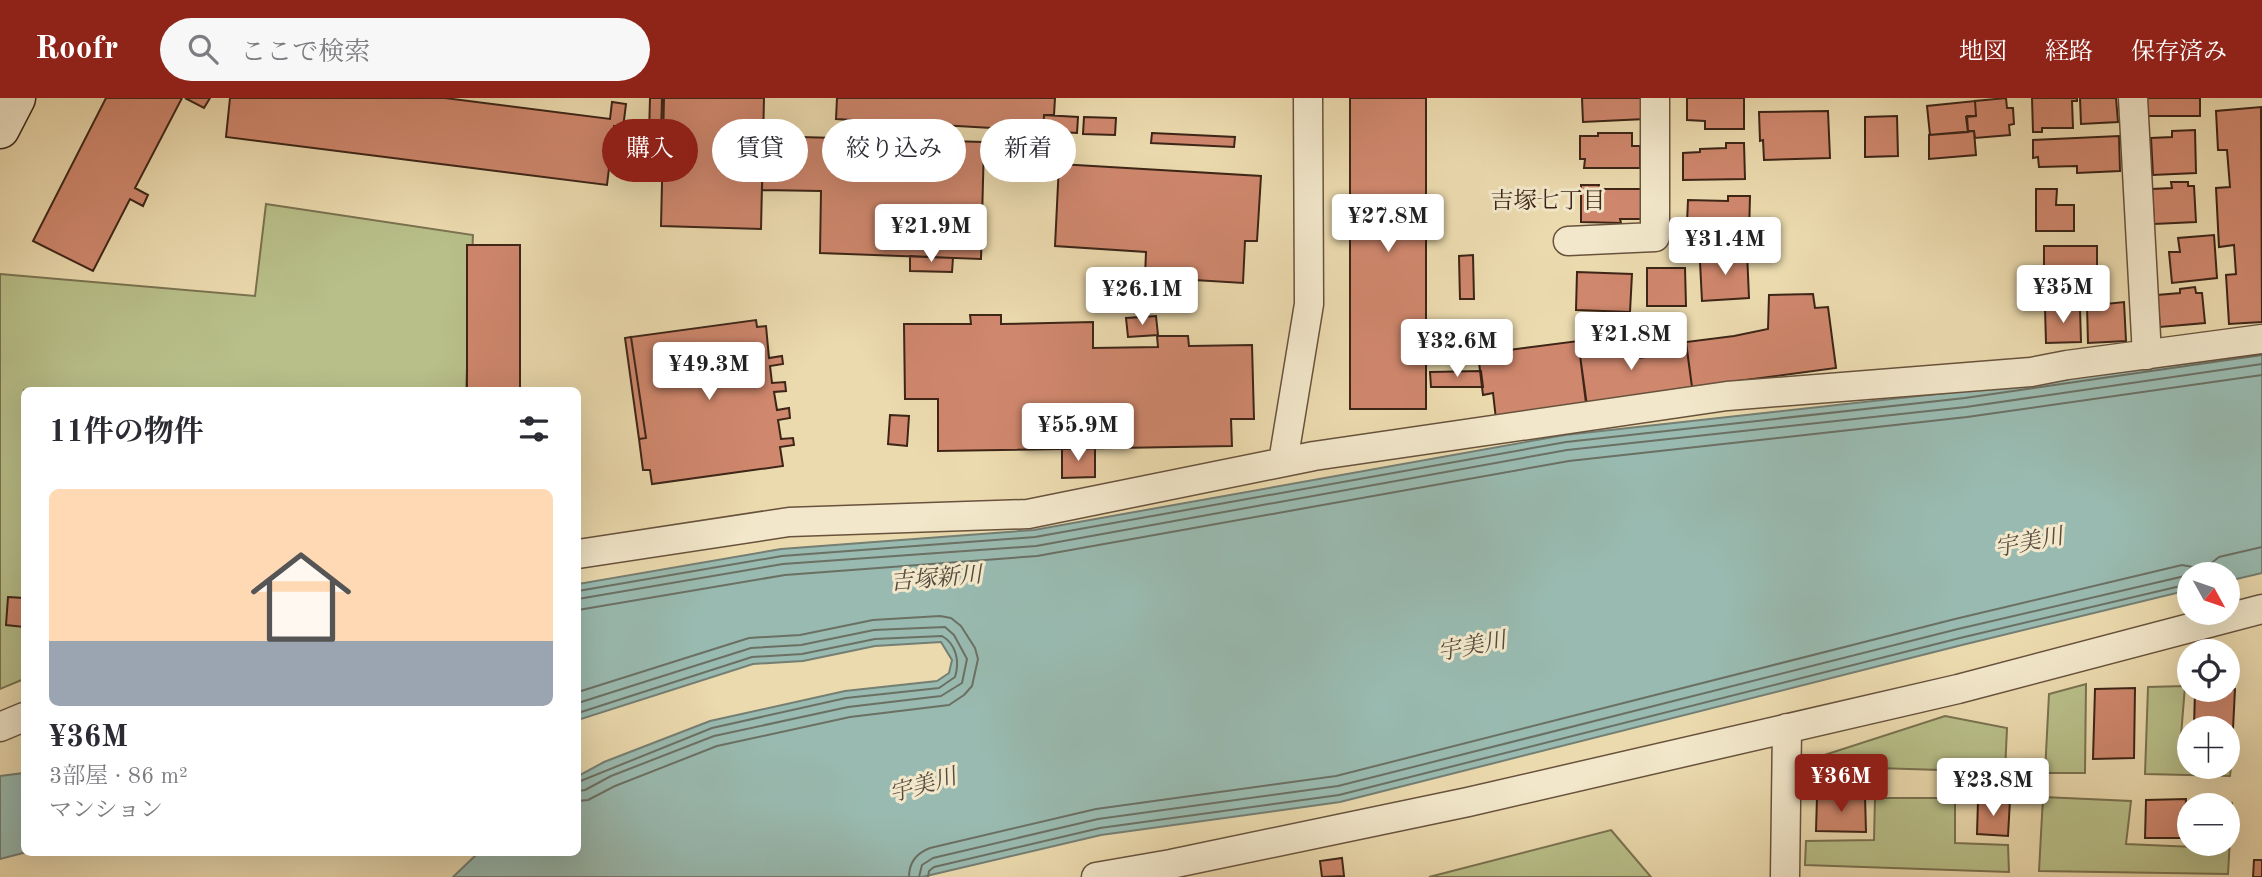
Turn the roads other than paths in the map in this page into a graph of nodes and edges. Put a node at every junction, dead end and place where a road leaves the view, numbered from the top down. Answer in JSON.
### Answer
{"nodes":[{"id":1,"x":16,"y":98,"type":"edge"},
{"id":2,"x":1308,"y":98,"type":"edge"},
{"id":3,"x":1655,"y":98,"type":"edge"},
{"id":4,"x":2133,"y":98,"type":"edge"},
{"id":5,"x":0,"y":129,"type":"edge"},
{"id":6,"x":1568,"y":241,"type":"dead end"},
{"id":7,"x":2262,"y":339,"type":"edge"},
{"id":8,"x":2147,"y":355,"type":"junction"},
{"id":9,"x":1283,"y":462,"type":"junction"},
{"id":10,"x":581,"y":554,"type":"edge"},
{"id":11,"x":2262,"y":609,"type":"edge"},
{"id":12,"x":21,"y":718,"type":"edge"},
{"id":13,"x":0,"y":727,"type":"edge"},
{"id":14,"x":1787,"y":729,"type":"junction"},
{"id":15,"x":1171,"y":871,"type":"edge"},
{"id":16,"x":1096,"y":877,"type":"edge"},
{"id":17,"x":1785,"y":877,"type":"edge"}],
"edges":[{"from":1,"to":5,"type":"main road"},
{"from":2,"to":9,"type":"street"},
{"from":3,"to":6,"type":"street"},
{"from":4,"to":8,"type":"street"},
{"from":7,"to":8,"type":"street"},
{"from":8,"to":9,"type":"street"},
{"from":9,"to":10,"type":"street"},
{"from":11,"to":14,"type":"street"},
{"from":12,"to":13,"type":"street"},
{"from":14,"to":15,"type":"street"},
{"from":14,"to":17,"type":"street"},
{"from":15,"to":16,"type":"street"}]}
